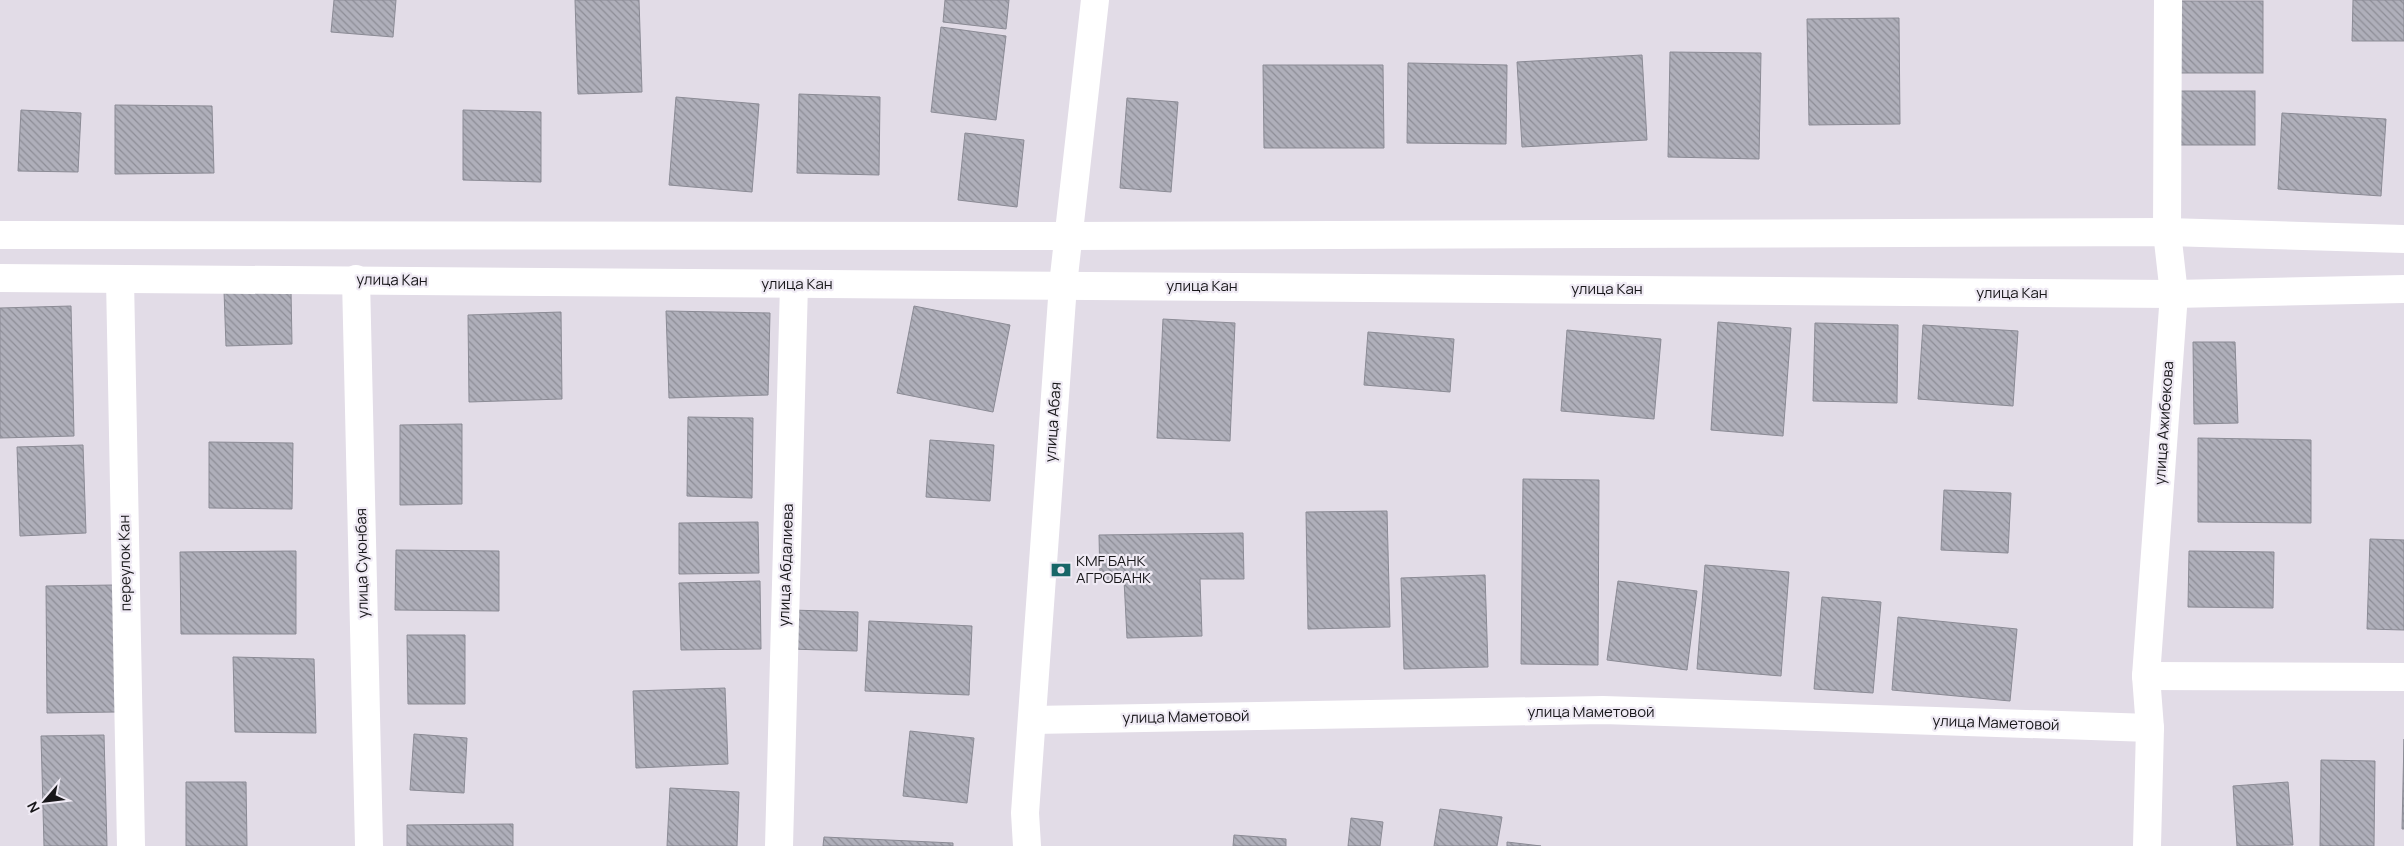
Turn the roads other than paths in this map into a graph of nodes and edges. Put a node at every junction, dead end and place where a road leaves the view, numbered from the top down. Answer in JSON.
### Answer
{"nodes":[{"id":1,"x":1095,"y":0,"type":"edge"},
{"id":2,"x":2168,"y":0,"type":"edge"},
{"id":3,"x":2167,"y":232,"type":"junction"},
{"id":4,"x":0,"y":235,"type":"edge"},
{"id":5,"x":1068,"y":236,"type":"junction"},
{"id":6,"x":2404,"y":239,"type":"edge"},
{"id":7,"x":0,"y":278,"type":"edge"},
{"id":8,"x":120,"y":279,"type":"junction"},
{"id":9,"x":356,"y":279,"type":"junction"},
{"id":10,"x":794,"y":284,"type":"junction"},
{"id":11,"x":1063,"y":285,"type":"junction"},
{"id":12,"x":2404,"y":289,"type":"edge"},
{"id":13,"x":2174,"y":294,"type":"junction"},
{"id":14,"x":2146,"y":676,"type":"junction"},
{"id":15,"x":2404,"y":677,"type":"edge"},
{"id":16,"x":1032,"y":720,"type":"junction"},
{"id":17,"x":2150,"y":728,"type":"junction"},
{"id":18,"x":131,"y":846,"type":"edge"},
{"id":19,"x":369,"y":846,"type":"edge"},
{"id":20,"x":779,"y":846,"type":"edge"},
{"id":21,"x":1027,"y":846,"type":"edge"},
{"id":22,"x":2147,"y":846,"type":"edge"}],
"edges":[{"from":1,"to":5,"type":"street","name":"улица Абая"},
{"from":2,"to":3,"type":"street","name":"улица Ажибекова"},
{"from":3,"to":5,"type":"street"},
{"from":3,"to":6,"type":"street"},
{"from":3,"to":13,"type":"street","name":"улица Ажибекова"},
{"from":4,"to":5,"type":"street"},
{"from":5,"to":11,"type":"street","name":"улица Абая"},
{"from":7,"to":8,"type":"street","name":"улица Кан"},
{"from":8,"to":9,"type":"street","name":"улица Кан"},
{"from":8,"to":18,"type":"street","name":"переулок Кан"},
{"from":9,"to":10,"type":"street","name":"улица Кан"},
{"from":9,"to":19,"type":"street","name":"улица Суюнбая"},
{"from":10,"to":11,"type":"street","name":"улица Кан"},
{"from":10,"to":20,"type":"street","name":"улица Абдалиева"},
{"from":11,"to":13,"type":"street","name":"улица Кан"},
{"from":11,"to":16,"type":"street","name":"улица Абая"},
{"from":12,"to":13,"type":"street","name":"улица Кан"},
{"from":13,"to":14,"type":"street","name":"улица Ажибекова"},
{"from":14,"to":15,"type":"street"},
{"from":14,"to":17,"type":"street","name":"улица Ажибекова"},
{"from":16,"to":17,"type":"street","name":"улица Маметовой"},
{"from":16,"to":21,"type":"street","name":"улица Абая"},
{"from":17,"to":22,"type":"street","name":"улица Ажибекова"}]}
